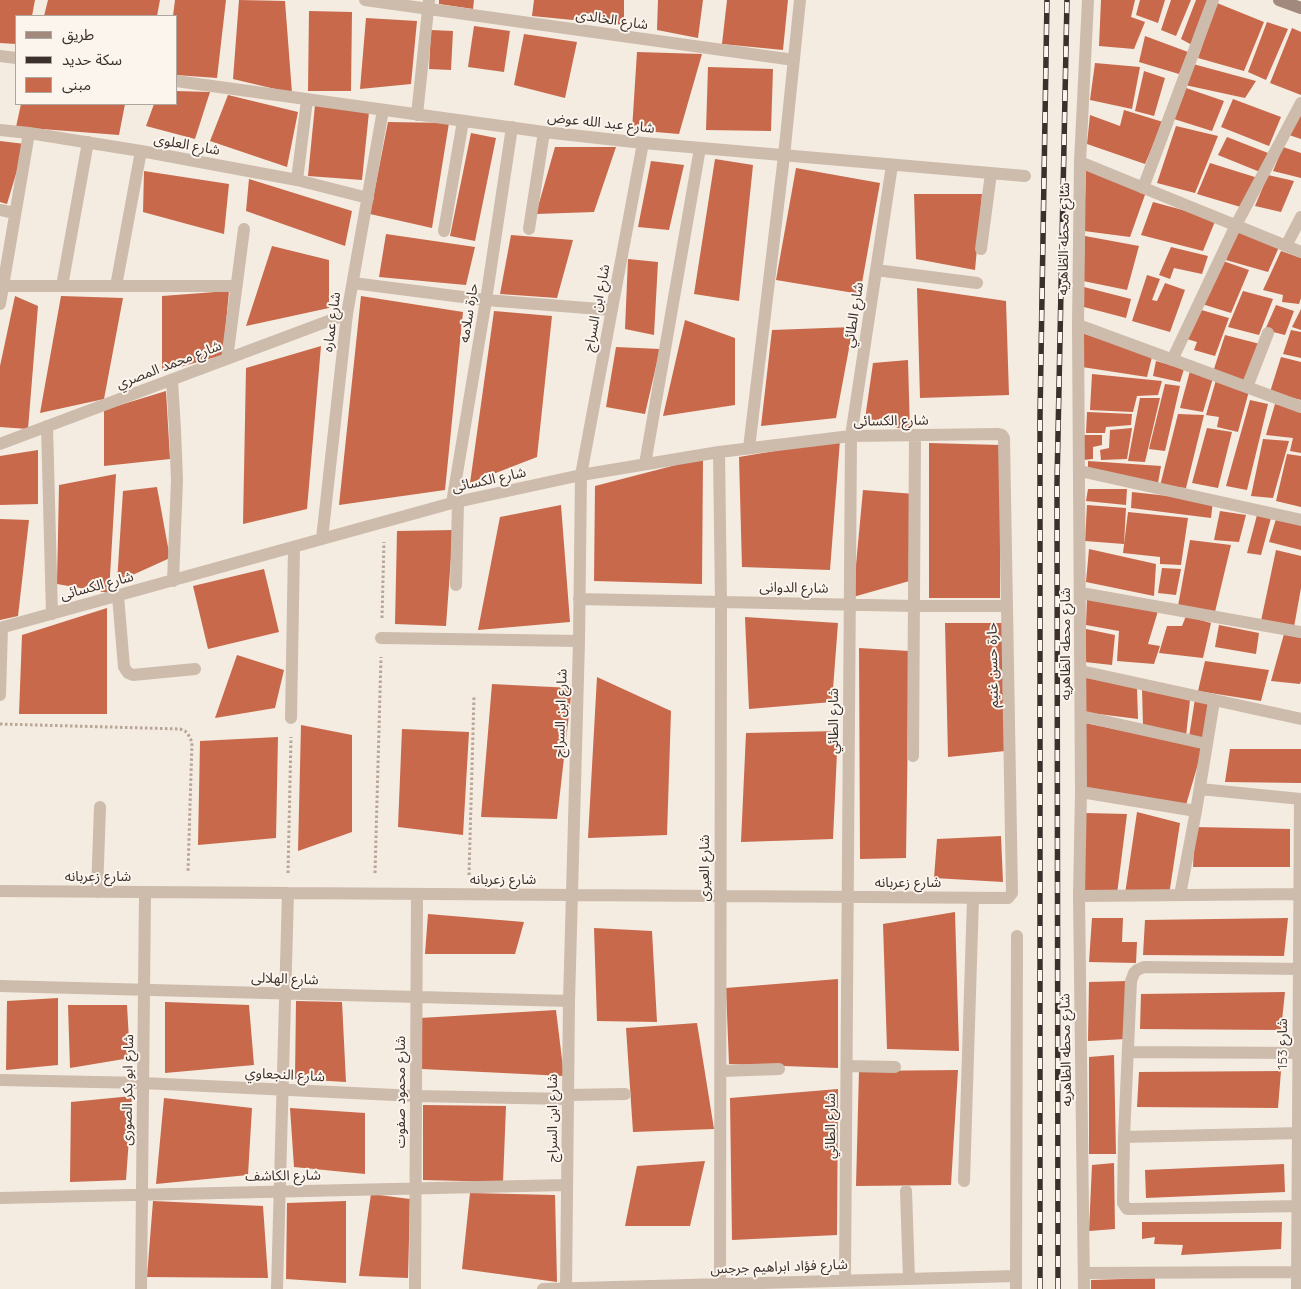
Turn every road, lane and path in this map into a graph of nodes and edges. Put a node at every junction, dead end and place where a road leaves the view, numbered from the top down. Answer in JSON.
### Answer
{"nodes":[{"id":1,"x":366,"y":0,"type":"edge"},
{"id":2,"x":800,"y":0,"type":"edge"},
{"id":3,"x":1088,"y":0,"type":"edge"},
{"id":4,"x":1213,"y":0,"type":"edge"},
{"id":5,"x":1279,"y":0,"type":"edge"},
{"id":6,"x":428,"y":5,"type":"edge"},
{"id":7,"x":1301,"y":8,"type":"edge"},
{"id":8,"x":0,"y":56,"type":"edge"},
{"id":9,"x":15,"y":58,"type":"edge"},
{"id":10,"x":794,"y":60,"type":"junction"},
{"id":11,"x":178,"y":81,"type":"edge"},
{"id":12,"x":307,"y":100,"type":"junction"},
{"id":13,"x":1301,"y":103,"type":"edge"},
{"id":14,"x":383,"y":110,"type":"junction"},
{"id":15,"x":416,"y":115,"type":"junction"},
{"id":16,"x":463,"y":121,"type":"junction"},
{"id":17,"x":512,"y":127,"type":"junction"},
{"id":18,"x":0,"y":130,"type":"edge"},
{"id":19,"x":544,"y":132,"type":"junction"},
{"id":20,"x":29,"y":133,"type":"junction"},
{"id":21,"x":88,"y":142,"type":"junction"},
{"id":22,"x":642,"y":143,"type":"junction"},
{"id":23,"x":700,"y":148,"type":"junction"},
{"id":24,"x":141,"y":151,"type":"junction"},
{"id":25,"x":784,"y":156,"type":"junction"},
{"id":26,"x":1080,"y":162,"type":"junction"},
{"id":27,"x":892,"y":165,"type":"junction"},
{"id":28,"x":990,"y":173,"type":"junction"},
{"id":29,"x":1025,"y":176,"type":"dead end"},
{"id":30,"x":297,"y":180,"type":"junction"},
{"id":31,"x":1143,"y":188,"type":"junction"},
{"id":32,"x":368,"y":198,"type":"junction"},
{"id":33,"x":0,"y":210,"type":"edge"},
{"id":34,"x":15,"y":213,"type":"junction"},
{"id":35,"x":1301,"y":217,"type":"edge"},
{"id":36,"x":1236,"y":226,"type":"junction"},
{"id":37,"x":244,"y":229,"type":"dead end"},
{"id":38,"x":529,"y":229,"type":"dead end"},
{"id":39,"x":444,"y":230,"type":"dead end"},
{"id":40,"x":1286,"y":246,"type":"junction"},
{"id":41,"x":982,"y":249,"type":"dead end"},
{"id":42,"x":1301,"y":252,"type":"edge"},
{"id":43,"x":876,"y":270,"type":"junction"},
{"id":44,"x":353,"y":283,"type":"junction"},
{"id":45,"x":977,"y":283,"type":"dead end"},
{"id":46,"x":3,"y":286,"type":"junction"},
{"id":47,"x":62,"y":286,"type":"junction"},
{"id":48,"x":116,"y":286,"type":"junction"},
{"id":49,"x":236,"y":286,"type":"junction"},
{"id":50,"x":486,"y":300,"type":"junction"},
{"id":51,"x":0,"y":303,"type":"edge"},
{"id":52,"x":612,"y":310,"type":"junction"},
{"id":53,"x":348,"y":314,"type":"junction"},
{"id":54,"x":1078,"y":325,"type":"junction"},
{"id":55,"x":1268,"y":333,"type":"dead end"},
{"id":56,"x":227,"y":359,"type":"junction"},
{"id":57,"x":1172,"y":360,"type":"junction"},
{"id":58,"x":172,"y":380,"type":"junction"},
{"id":59,"x":1247,"y":387,"type":"junction"},
{"id":60,"x":1301,"y":407,"type":"edge"},
{"id":61,"x":47,"y":426,"type":"junction"},
{"id":62,"x":997,"y":434,"type":"joint"},
{"id":63,"x":915,"y":435,"type":"junction"},
{"id":64,"x":851,"y":436,"type":"junction"},
{"id":65,"x":0,"y":444,"type":"edge"},
{"id":66,"x":748,"y":448,"type":"junction"},
{"id":67,"x":718,"y":452,"type":"junction"},
{"id":68,"x":645,"y":464,"type":"junction"},
{"id":69,"x":1080,"y":471,"type":"junction"},
{"id":70,"x":581,"y":476,"type":"junction"},
{"id":71,"x":455,"y":503,"type":"junction"},
{"id":72,"x":1301,"y":519,"type":"edge"},
{"id":73,"x":384,"y":522,"type":"junction"},
{"id":74,"x":322,"y":539,"type":"junction"},
{"id":75,"x":294,"y":548,"type":"junction"},
{"id":76,"x":174,"y":581,"type":"junction"},
{"id":77,"x":456,"y":585,"type":"dead end"},
{"id":78,"x":1080,"y":593,"type":"junction"},
{"id":79,"x":118,"y":596,"type":"junction"},
{"id":80,"x":580,"y":599,"type":"junction"},
{"id":81,"x":721,"y":602,"type":"junction"},
{"id":82,"x":850,"y":604,"type":"junction"},
{"id":83,"x":914,"y":606,"type":"junction"},
{"id":84,"x":1007,"y":606,"type":"junction"},
{"id":85,"x":52,"y":614,"type":"junction"},
{"id":86,"x":1,"y":628,"type":"edge"},
{"id":87,"x":1301,"y":632,"type":"edge"},
{"id":88,"x":381,"y":638,"type":"junction"},
{"id":89,"x":578,"y":641,"type":"junction"},
{"id":90,"x":195,"y":669,"type":"dead end"},
{"id":91,"x":1081,"y":671,"type":"junction"},
{"id":92,"x":0,"y":695,"type":"edge"},
{"id":93,"x":474,"y":696,"type":"dead end"},
{"id":94,"x":1214,"y":701,"type":"junction"},
{"id":95,"x":1081,"y":716,"type":"junction"},
{"id":96,"x":291,"y":718,"type":"joint"},
{"id":97,"x":1301,"y":719,"type":"edge"},
{"id":98,"x":0,"y":724,"type":"edge"},
{"id":99,"x":1207,"y":744,"type":"junction"},
{"id":100,"x":913,"y":756,"type":"dead end"},
{"id":101,"x":1200,"y":789,"type":"junction"},
{"id":102,"x":1081,"y":792,"type":"junction"},
{"id":103,"x":1300,"y":799,"type":"edge"},
{"id":104,"x":100,"y":807,"type":"dead end"},
{"id":105,"x":1196,"y":811,"type":"junction"},
{"id":106,"x":0,"y":891,"type":"edge"},
{"id":107,"x":97,"y":892,"type":"junction"},
{"id":108,"x":145,"y":892,"type":"junction"},
{"id":109,"x":188,"y":893,"type":"junction"},
{"id":110,"x":288,"y":893,"type":"junction"},
{"id":111,"x":374,"y":894,"type":"junction"},
{"id":112,"x":417,"y":894,"type":"junction"},
{"id":113,"x":1300,"y":894,"type":"edge"},
{"id":114,"x":468,"y":895,"type":"junction"},
{"id":115,"x":571,"y":895,"type":"junction"},
{"id":116,"x":1180,"y":895,"type":"junction"},
{"id":117,"x":1079,"y":896,"type":"junction"},
{"id":118,"x":720,"y":897,"type":"junction"},
{"id":119,"x":848,"y":897,"type":"junction"},
{"id":120,"x":973,"y":898,"type":"junction"},
{"id":121,"x":1006,"y":899,"type":"joint"},
{"id":122,"x":1017,"y":936,"type":"dead end"},
{"id":123,"x":1300,"y":969,"type":"edge"},
{"id":124,"x":0,"y":986,"type":"edge"},
{"id":125,"x":144,"y":990,"type":"junction"},
{"id":126,"x":285,"y":994,"type":"junction"},
{"id":127,"x":417,"y":997,"type":"junction"},
{"id":128,"x":569,"y":1001,"type":"junction"},
{"id":129,"x":1128,"y":1052,"type":"junction"},
{"id":130,"x":1300,"y":1053,"type":"edge"},
{"id":131,"x":847,"y":1066,"type":"junction"},
{"id":132,"x":895,"y":1067,"type":"dead end"},
{"id":133,"x":779,"y":1068,"type":"dead end"},
{"id":134,"x":720,"y":1071,"type":"junction"},
{"id":135,"x":0,"y":1080,"type":"edge"},
{"id":136,"x":143,"y":1083,"type":"junction"},
{"id":137,"x":283,"y":1090,"type":"junction"},
{"id":138,"x":625,"y":1094,"type":"dead end"},
{"id":139,"x":416,"y":1096,"type":"junction"},
{"id":140,"x":568,"y":1097,"type":"junction"},
{"id":141,"x":1299,"y":1133,"type":"edge"},
{"id":142,"x":1124,"y":1137,"type":"junction"},
{"id":143,"x":964,"y":1181,"type":"dead end"},
{"id":144,"x":567,"y":1185,"type":"junction"},
{"id":145,"x":416,"y":1188,"type":"junction"},
{"id":146,"x":280,"y":1191,"type":"junction"},
{"id":147,"x":906,"y":1191,"type":"dead end"},
{"id":148,"x":142,"y":1195,"type":"junction"},
{"id":149,"x":0,"y":1198,"type":"edge"},
{"id":150,"x":1299,"y":1206,"type":"edge"},
{"id":151,"x":1299,"y":1272,"type":"edge"},
{"id":152,"x":1084,"y":1273,"type":"junction"},
{"id":153,"x":1016,"y":1276,"type":"junction"},
{"id":154,"x":909,"y":1279,"type":"junction"},
{"id":155,"x":845,"y":1280,"type":"junction"},
{"id":156,"x":720,"y":1284,"type":"junction"},
{"id":157,"x":788,"y":1286,"type":"edge"},
{"id":158,"x":141,"y":1289,"type":"edge"},
{"id":159,"x":277,"y":1289,"type":"edge"},
{"id":160,"x":415,"y":1289,"type":"edge"},
{"id":161,"x":542,"y":1289,"type":"edge"},
{"id":162,"x":566,"y":1289,"type":"edge"},
{"id":163,"x":1016,"y":1289,"type":"edge"},
{"id":164,"x":1084,"y":1289,"type":"edge"},
{"id":165,"x":1297,"y":1289,"type":"edge"}],
"edges":[{"from":1,"to":6,"type":"street","name":"شارع الخالدى"},
{"from":2,"to":10,"type":"street"},
{"from":3,"to":26,"type":"street","name":"شارع محطه الظاهريه"},
{"from":4,"to":31,"type":"street"},
{"from":5,"to":7,"type":"street"},
{"from":6,"to":10,"type":"street","name":"شارع الخالدى"},
{"from":6,"to":15,"type":"street"},
{"from":8,"to":9,"type":"street"},
{"from":10,"to":25,"type":"street"},
{"from":11,"to":12,"type":"street","name":"شارع عبد الله عوض"},
{"from":12,"to":14,"type":"street","name":"شارع عبد الله عوض"},
{"from":12,"to":30,"type":"street"},
{"from":13,"to":36,"type":"street"},
{"from":14,"to":15,"type":"street","name":"شارع عبد الله عوض"},
{"from":14,"to":32,"type":"street","name":"شارع عماره"},
{"from":15,"to":16,"type":"street","name":"شارع عبد الله عوض"},
{"from":16,"to":17,"type":"street","name":"شارع عبد الله عوض"},
{"from":16,"to":39,"type":"street"},
{"from":17,"to":19,"type":"street","name":"شارع عبد الله عوض"},
{"from":17,"to":50,"type":"street","name":"حارة سلامه"},
{"from":18,"to":20,"type":"street","name":"شارع العلوى"},
{"from":19,"to":22,"type":"street","name":"شارع عبد الله عوض"},
{"from":19,"to":38,"type":"street"},
{"from":20,"to":21,"type":"street","name":"شارع العلوى"},
{"from":20,"to":34,"type":"street"},
{"from":21,"to":24,"type":"street","name":"شارع العلوى"},
{"from":21,"to":47,"type":"street"},
{"from":22,"to":23,"type":"street","name":"شارع عبد الله عوض"},
{"from":22,"to":52,"type":"street","name":"شارع ابن السراج"},
{"from":23,"to":25,"type":"street","name":"شارع عبد الله عوض"},
{"from":23,"to":68,"type":"street"},
{"from":24,"to":30,"type":"street","name":"شارع العلوى"},
{"from":24,"to":48,"type":"street"},
{"from":25,"to":27,"type":"street","name":"شارع عبد الله عوض"},
{"from":25,"to":66,"type":"street"},
{"from":26,"to":31,"type":"street"},
{"from":26,"to":54,"type":"street","name":"شارع محطه الظاهريه"},
{"from":27,"to":28,"type":"street","name":"شارع عبد الله عوض"},
{"from":27,"to":43,"type":"street","name":"شارع الطائي"},
{"from":28,"to":29,"type":"street","name":"شارع عبد الله عوض"},
{"from":28,"to":41,"type":"street"},
{"from":30,"to":32,"type":"street","name":"شارع العلوى"},
{"from":31,"to":36,"type":"street"},
{"from":32,"to":44,"type":"street","name":"شارع عماره"},
{"from":33,"to":34,"type":"street"},
{"from":34,"to":46,"type":"street"},
{"from":35,"to":40,"type":"street"},
{"from":36,"to":40,"type":"street"},
{"from":36,"to":57,"type":"street"},
{"from":37,"to":49,"type":"street"},
{"from":40,"to":42,"type":"street"},
{"from":43,"to":45,"type":"street"},
{"from":43,"to":64,"type":"street","name":"شارع الطائي"},
{"from":44,"to":50,"type":"street"},
{"from":44,"to":53,"type":"street","name":"شارع عماره"},
{"from":46,"to":47,"type":"street"},
{"from":46,"to":51,"type":"street"},
{"from":47,"to":48,"type":"street"},
{"from":48,"to":49,"type":"street"},
{"from":49,"to":56,"type":"street"},
{"from":50,"to":52,"type":"street"},
{"from":50,"to":71,"type":"street","name":"حارة سلامه"},
{"from":52,"to":70,"type":"street","name":"شارع ابن السراج"},
{"from":53,"to":56,"type":"street","name":"شارع محمد المصري"},
{"from":53,"to":74,"type":"street","name":"شارع عماره"},
{"from":54,"to":57,"type":"street"},
{"from":54,"to":69,"type":"street","name":"شارع محطه الظاهريه"},
{"from":55,"to":59,"type":"street"},
{"from":56,"to":58,"type":"street","name":"شارع محمد المصري"},
{"from":57,"to":59,"type":"street"},
{"from":58,"to":61,"type":"street","name":"شارع محمد المصري"},
{"from":58,"to":76,"type":"street"},
{"from":59,"to":60,"type":"street"},
{"from":61,"to":65,"type":"street","name":"شارع محمد المصري"},
{"from":61,"to":85,"type":"street"},
{"from":62,"to":63,"type":"street","name":"شارع الكسائى"},
{"from":62,"to":84,"type":"street","name":"حارة حسن غنيم"},
{"from":63,"to":64,"type":"street","name":"شارع الكسائى"},
{"from":63,"to":83,"type":"street"},
{"from":64,"to":66,"type":"street","name":"شارع الكسائى"},
{"from":64,"to":82,"type":"street","name":"شارع الطائي"},
{"from":66,"to":67,"type":"street","name":"شارع الكسائى"},
{"from":67,"to":68,"type":"street","name":"شارع الكسائى"},
{"from":67,"to":81,"type":"street","name":"شارع العيرى"},
{"from":68,"to":70,"type":"street","name":"شارع الكسائى"},
{"from":69,"to":72,"type":"street"},
{"from":69,"to":78,"type":"street","name":"شارع محطه الظاهريه"},
{"from":70,"to":71,"type":"street","name":"شارع الكسائى"},
{"from":70,"to":80,"type":"street","name":"شارع ابن السراج"},
{"from":71,"to":73,"type":"street","name":"شارع الكسائى"},
{"from":71,"to":77,"type":"street","name":"حارة سلامه"},
{"from":73,"to":74,"type":"street","name":"شارع الكسائى"},
{"from":73,"to":88,"type":"path"},
{"from":74,"to":75,"type":"street","name":"شارع الكسائى"},
{"from":75,"to":76,"type":"street","name":"شارع الكسائى"},
{"from":75,"to":96,"type":"street"},
{"from":76,"to":79,"type":"street","name":"شارع الكسائى"},
{"from":78,"to":87,"type":"street"},
{"from":78,"to":91,"type":"street","name":"شارع محطه الظاهريه"},
{"from":79,"to":85,"type":"street","name":"شارع الكسائى"},
{"from":79,"to":90,"type":"street"},
{"from":80,"to":81,"type":"street","name":"شارع الدوانى"},
{"from":80,"to":89,"type":"street","name":"شارع ابن السراج"},
{"from":81,"to":82,"type":"street","name":"شارع الدوانى"},
{"from":81,"to":118,"type":"street","name":"شارع العيرى"},
{"from":82,"to":83,"type":"street","name":"شارع الدوانى"},
{"from":82,"to":119,"type":"street","name":"شارع الطائي"},
{"from":83,"to":84,"type":"street","name":"شارع الدوانى"},
{"from":83,"to":100,"type":"street"},
{"from":84,"to":121,"type":"street","name":"حارة حسن غنيم"},
{"from":85,"to":86,"type":"street","name":"شارع الكسائى"},
{"from":86,"to":92,"type":"street"},
{"from":88,"to":89,"type":"street"},
{"from":88,"to":111,"type":"path"},
{"from":89,"to":115,"type":"street","name":"شارع ابن السراج"},
{"from":91,"to":94,"type":"street"},
{"from":91,"to":95,"type":"street","name":"شارع محطه الظاهريه"},
{"from":93,"to":114,"type":"path"},
{"from":94,"to":97,"type":"street"},
{"from":94,"to":99,"type":"street"},
{"from":95,"to":99,"type":"street"},
{"from":95,"to":102,"type":"street","name":"شارع محطه الظاهريه"},
{"from":96,"to":110,"type":"path"},
{"from":98,"to":109,"type":"path"},
{"from":99,"to":101,"type":"street"},
{"from":101,"to":103,"type":"street"},
{"from":101,"to":105,"type":"street"},
{"from":102,"to":105,"type":"street"},
{"from":102,"to":117,"type":"street","name":"شارع محطه الظاهريه"},
{"from":103,"to":113,"type":"street","name":"شارع 153"},
{"from":104,"to":107,"type":"street"},
{"from":105,"to":116,"type":"street"},
{"from":106,"to":107,"type":"street","name":"شارع زعربانه"},
{"from":107,"to":108,"type":"street","name":"شارع زعربانه"},
{"from":108,"to":109,"type":"street","name":"شارع زعربانه"},
{"from":108,"to":125,"type":"street","name":"شارع ابو بكر الصورى"},
{"from":109,"to":110,"type":"street","name":"شارع زعربانه"},
{"from":110,"to":111,"type":"street","name":"شارع زعربانه"},
{"from":110,"to":126,"type":"street"},
{"from":111,"to":112,"type":"street","name":"شارع زعربانه"},
{"from":112,"to":114,"type":"street","name":"شارع زعربانه"},
{"from":112,"to":127,"type":"street","name":"شارع محمود صفوت"},
{"from":113,"to":116,"type":"street"},
{"from":113,"to":123,"type":"street","name":"شارع 153"},
{"from":114,"to":115,"type":"street","name":"شارع زعربانه"},
{"from":115,"to":118,"type":"street","name":"شارع زعربانه"},
{"from":115,"to":128,"type":"street","name":"شارع ابن السراج"},
{"from":116,"to":117,"type":"street"},
{"from":117,"to":152,"type":"street","name":"شارع محطه الظاهريه"},
{"from":118,"to":119,"type":"street","name":"شارع زعربانه"},
{"from":118,"to":134,"type":"street","name":"شارع العيرى"},
{"from":119,"to":120,"type":"street","name":"شارع زعربانه"},
{"from":119,"to":131,"type":"street","name":"شارع الطائي"},
{"from":120,"to":121,"type":"street","name":"شارع زعربانه"},
{"from":120,"to":143,"type":"street"},
{"from":122,"to":153,"type":"street"},
{"from":123,"to":129,"type":"street"},
{"from":123,"to":130,"type":"street","name":"شارع 153"},
{"from":124,"to":125,"type":"street","name":"شارع الهلالى"},
{"from":125,"to":126,"type":"street","name":"شارع الهلالى"},
{"from":125,"to":136,"type":"street","name":"شارع ابو بكر الصورى"},
{"from":126,"to":127,"type":"street","name":"شارع الهلالى"},
{"from":126,"to":137,"type":"street"},
{"from":127,"to":128,"type":"street","name":"شارع الهلالى"},
{"from":127,"to":139,"type":"street","name":"شارع محمود صفوت"},
{"from":128,"to":140,"type":"street","name":"شارع ابن السراج"},
{"from":129,"to":130,"type":"street"},
{"from":129,"to":142,"type":"street"},
{"from":130,"to":141,"type":"street","name":"شارع 153"},
{"from":131,"to":132,"type":"street"},
{"from":131,"to":155,"type":"street","name":"شارع الطائي"},
{"from":133,"to":134,"type":"street"},
{"from":134,"to":156,"type":"street","name":"شارع العيرى"},
{"from":135,"to":136,"type":"street","name":"شارع النجعاوي"},
{"from":136,"to":137,"type":"street","name":"شارع النجعاوي"},
{"from":136,"to":148,"type":"street","name":"شارع ابو بكر الصورى"},
{"from":137,"to":139,"type":"street","name":"شارع النجعاوي"},
{"from":137,"to":146,"type":"street"},
{"from":138,"to":140,"type":"street","name":"شارع النجعاوي"},
{"from":139,"to":140,"type":"street","name":"شارع النجعاوي"},
{"from":139,"to":145,"type":"street","name":"شارع محمود صفوت"},
{"from":140,"to":144,"type":"street","name":"شارع ابن السراج"},
{"from":141,"to":142,"type":"street"},
{"from":141,"to":150,"type":"street","name":"شارع 153"},
{"from":142,"to":150,"type":"street"},
{"from":144,"to":145,"type":"street","name":"شارع الكاشف"},
{"from":144,"to":162,"type":"street","name":"شارع ابن السراج"},
{"from":145,"to":146,"type":"street","name":"شارع الكاشف"},
{"from":145,"to":160,"type":"street","name":"شارع محمود صفوت"},
{"from":146,"to":148,"type":"street","name":"شارع الكاشف"},
{"from":146,"to":159,"type":"street"},
{"from":147,"to":154,"type":"street"},
{"from":148,"to":149,"type":"street","name":"شارع الكاشف"},
{"from":148,"to":158,"type":"street","name":"شارع ابو بكر الصورى"},
{"from":150,"to":151,"type":"street","name":"شارع 153"},
{"from":151,"to":152,"type":"street"},
{"from":151,"to":165,"type":"street","name":"شارع 153"},
{"from":152,"to":164,"type":"street","name":"شارع محطه الظاهريه"},
{"from":153,"to":154,"type":"street","name":"شارع فؤاد ابراهيم جرجس"},
{"from":153,"to":163,"type":"street"},
{"from":154,"to":155,"type":"street","name":"شارع فؤاد ابراهيم جرجس"},
{"from":155,"to":157,"type":"street","name":"شارع فؤاد ابراهيم جرجس"},
{"from":156,"to":157,"type":"street","name":"شارع فؤاد ابراهيم جرجس"},
{"from":156,"to":162,"type":"street","name":"شارع فؤاد ابراهيم جرجس"},
{"from":161,"to":162,"type":"street","name":"شارع فؤاد ابراهيم جرجس"}]}
